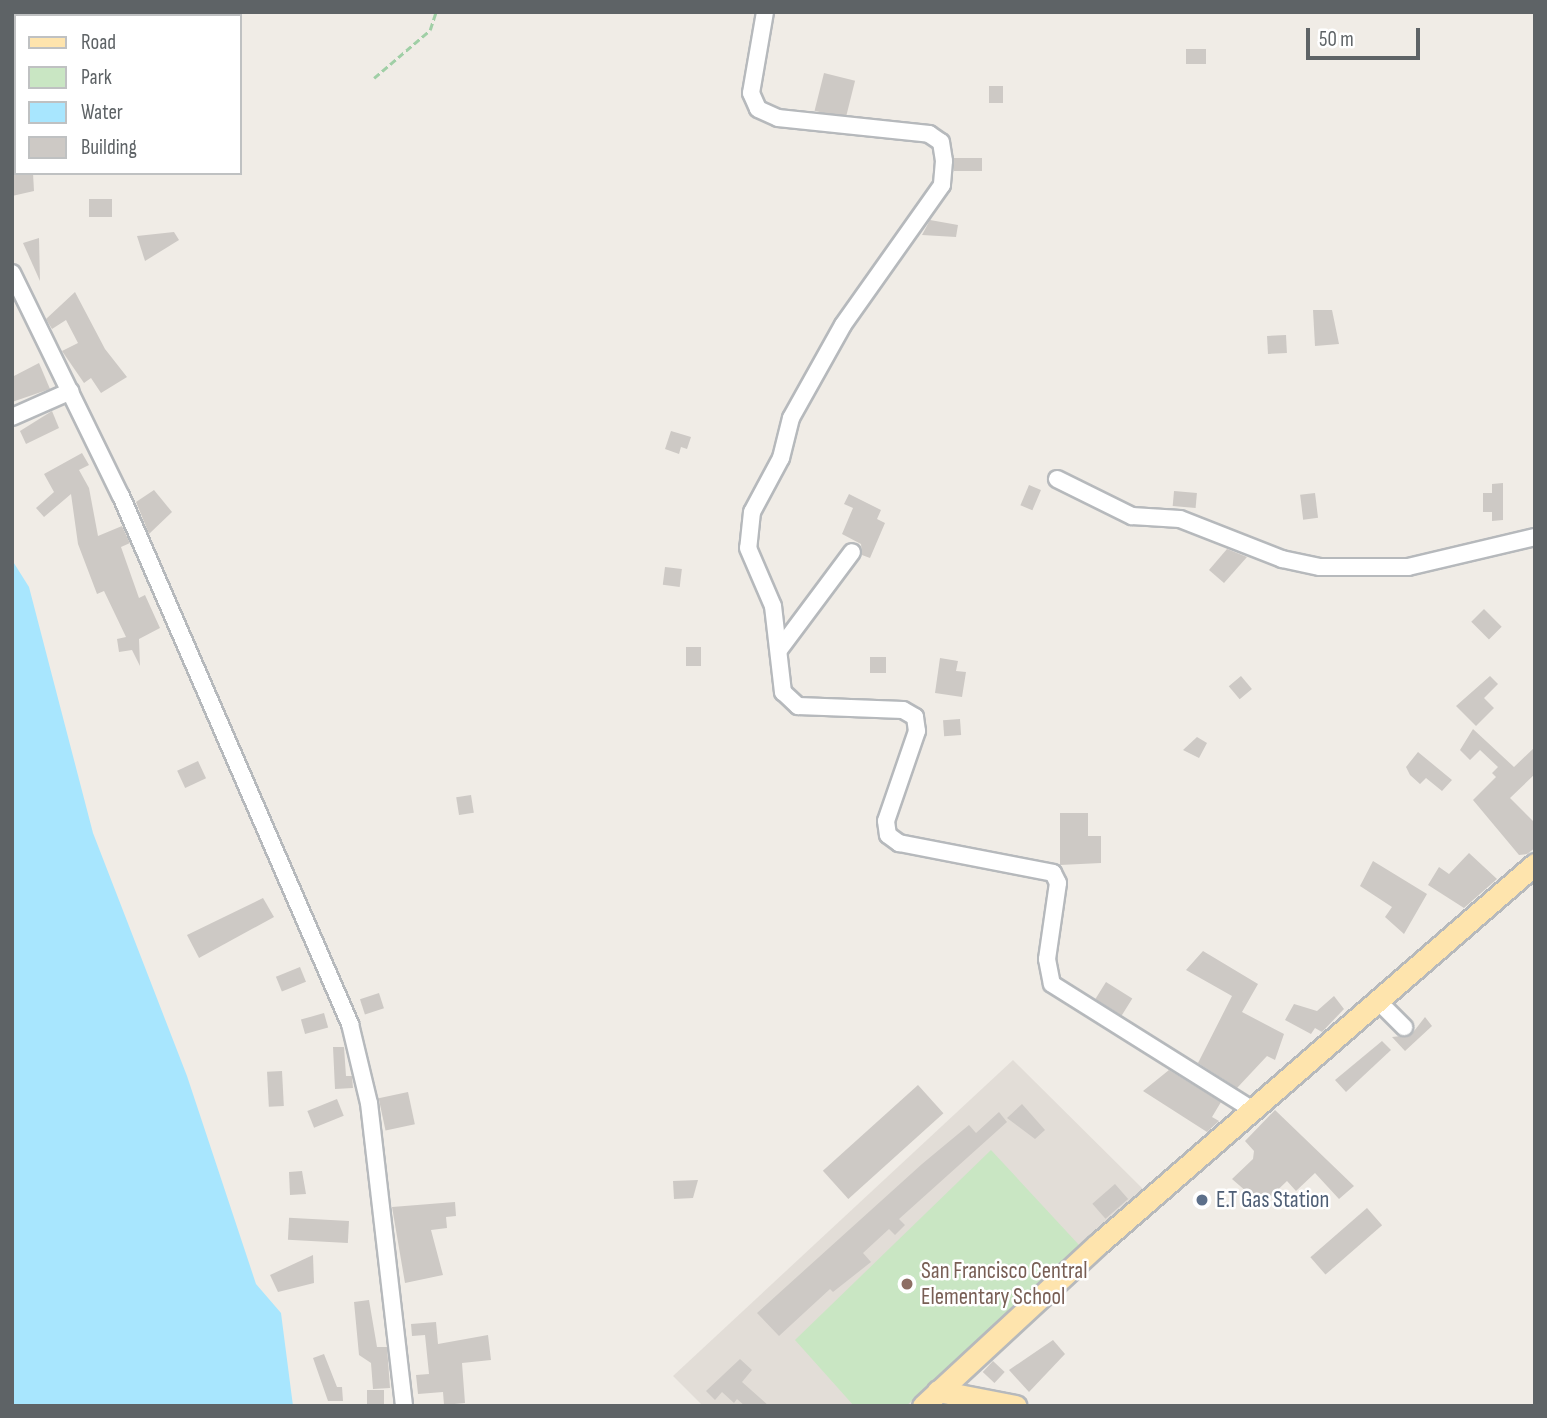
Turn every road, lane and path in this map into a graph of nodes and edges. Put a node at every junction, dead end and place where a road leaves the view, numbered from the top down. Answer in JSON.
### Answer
{"nodes":[{"id":1,"x":436,"y":12,"type":"edge"},
{"id":2,"x":765,"y":12,"type":"edge"},
{"id":3,"x":374,"y":78,"type":"dead end"},
{"id":4,"x":12,"y":273,"type":"edge"},
{"id":5,"x":71,"y":391,"type":"junction"},
{"id":6,"x":12,"y":417,"type":"edge"},
{"id":7,"x":1058,"y":479,"type":"dead end"},
{"id":8,"x":1535,"y":537,"type":"edge"},
{"id":9,"x":852,"y":552,"type":"dead end"},
{"id":10,"x":779,"y":650,"type":"junction"},
{"id":11,"x":1535,"y":864,"type":"edge"},
{"id":12,"x":1378,"y":1001,"type":"junction"},
{"id":13,"x":1404,"y":1027,"type":"dead end"},
{"id":14,"x":1253,"y":1111,"type":"junction"},
{"id":15,"x":930,"y":1398,"type":"edge"},
{"id":16,"x":404,"y":1406,"type":"edge"},
{"id":17,"x":1016,"y":1406,"type":"edge"}],
"edges":[{"from":1,"to":3,"type":"path"},
{"from":2,"to":10,"type":"street"},
{"from":4,"to":5,"type":"street"},
{"from":5,"to":6,"type":"street"},
{"from":5,"to":16,"type":"street"},
{"from":7,"to":8,"type":"street"},
{"from":9,"to":10,"type":"street"},
{"from":10,"to":14,"type":"street"},
{"from":11,"to":12,"type":"main road"},
{"from":12,"to":13,"type":"street"},
{"from":12,"to":14,"type":"main road"},
{"from":14,"to":15,"type":"main road"},
{"from":15,"to":17,"type":"main road"}]}
